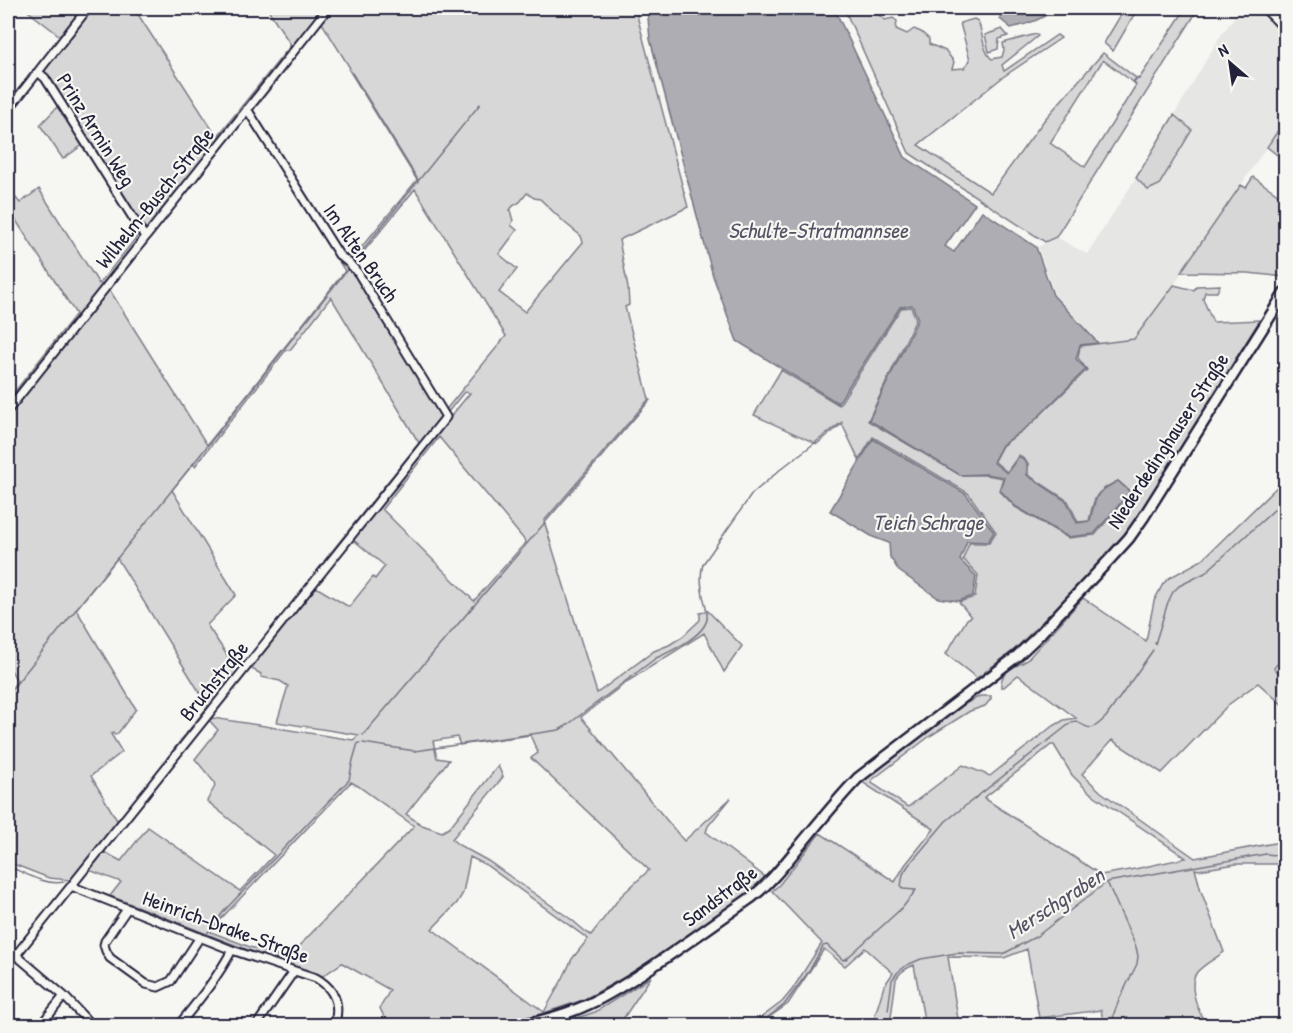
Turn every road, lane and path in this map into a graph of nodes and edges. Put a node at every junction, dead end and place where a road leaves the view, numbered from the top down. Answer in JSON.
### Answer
{"nodes":[{"id":1,"x":88,"y":8,"type":"edge"},
{"id":2,"x":328,"y":8,"type":"edge"},
{"id":3,"x":1264,"y":8,"type":"edge"},
{"id":4,"x":1286,"y":30,"type":"edge"},
{"id":5,"x":38,"y":72,"type":"junction"},
{"id":6,"x":247,"y":109,"type":"junction"},
{"id":7,"x":8,"y":110,"type":"edge"},
{"id":8,"x":145,"y":237,"type":"junction"},
{"id":9,"x":1286,"y":291,"type":"edge"},
{"id":10,"x":8,"y":410,"type":"edge"},
{"id":11,"x":446,"y":417,"type":"joint"},
{"id":12,"x":935,"y":720,"type":"joint"},
{"id":13,"x":71,"y":886,"type":"junction"},
{"id":14,"x":127,"y":909,"type":"junction"},
{"id":15,"x":200,"y":937,"type":"junction"},
{"id":16,"x":232,"y":950,"type":"junction"},
{"id":17,"x":16,"y":955,"type":"junction"},
{"id":18,"x":8,"y":965,"type":"edge"},
{"id":19,"x":294,"y":971,"type":"junction"},
{"id":20,"x":64,"y":996,"type":"junction"},
{"id":21,"x":40,"y":1026,"type":"edge"},
{"id":22,"x":92,"y":1026,"type":"edge"},
{"id":23,"x":178,"y":1026,"type":"edge"},
{"id":24,"x":256,"y":1026,"type":"edge"},
{"id":25,"x":333,"y":1026,"type":"edge"},
{"id":26,"x":518,"y":1026,"type":"edge"}],
"edges":[{"from":1,"to":5,"type":"street"},
{"from":2,"to":6,"type":"street","name":"Wilhelm-Busch-Straße"},
{"from":3,"to":4,"type":"street"},
{"from":5,"to":7,"type":"street"},
{"from":5,"to":8,"type":"street","name":"Prinz Armin Weg"},
{"from":6,"to":8,"type":"street","name":"Wilhelm-Busch-Straße"},
{"from":6,"to":11,"type":"street","name":"Im Alten Bruch"},
{"from":8,"to":10,"type":"street","name":"Wilhelm-Busch-Straße"},
{"from":9,"to":12,"type":"main road","name":"Niederdedinghauser Straße"},
{"from":11,"to":13,"type":"street","name":"Bruchstraße"},
{"from":12,"to":26,"type":"main road","name":"Sandstraße"},
{"from":13,"to":14,"type":"street","name":"Heinrich-Drake-Straße"},
{"from":13,"to":17,"type":"street","name":"Bruchstraße"},
{"from":14,"to":15,"type":"street","name":"Heinrich-Drake-Straße"},
{"from":14,"to":15,"type":"street"},
{"from":15,"to":16,"type":"street","name":"Heinrich-Drake-Straße"},
{"from":16,"to":19,"type":"street","name":"Heinrich-Drake-Straße"},
{"from":16,"to":23,"type":"street"},
{"from":17,"to":18,"type":"street","name":"Bruchstraße"},
{"from":17,"to":20,"type":"street"},
{"from":19,"to":24,"type":"street"},
{"from":19,"to":25,"type":"street","name":"Heinrich-Drake-Straße"},
{"from":20,"to":21,"type":"street"},
{"from":20,"to":22,"type":"street"}]}
